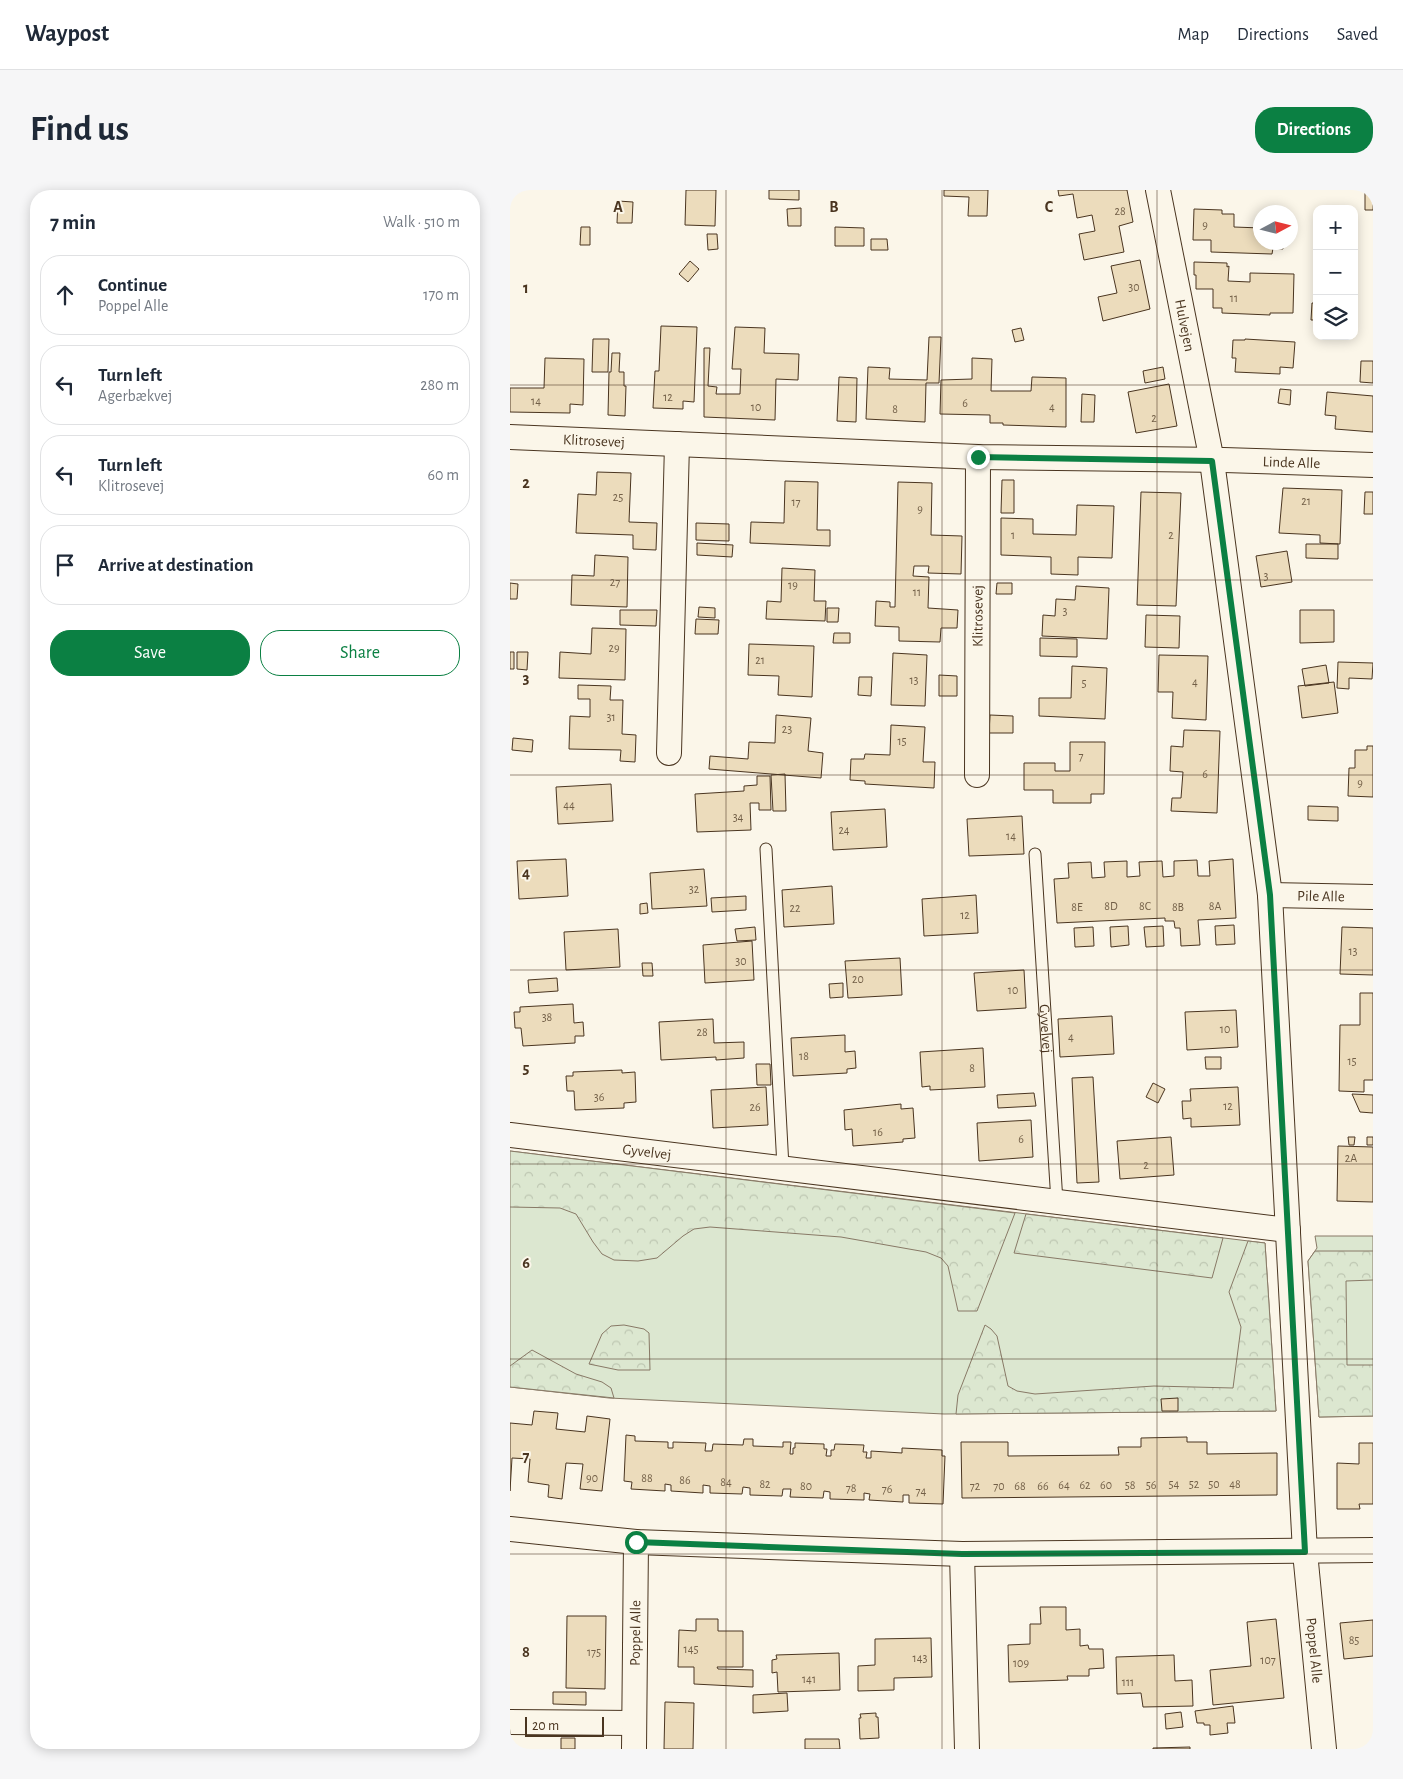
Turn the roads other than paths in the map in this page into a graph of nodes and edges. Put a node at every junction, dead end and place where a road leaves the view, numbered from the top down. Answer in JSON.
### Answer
{"nodes":[{"id":1,"x":1158,"y":190,"type":"edge"},
{"id":2,"x":510,"y":437,"type":"edge"},
{"id":3,"x":677,"y":444,"type":"junction"},
{"id":4,"x":978,"y":457,"type":"junction"},
{"id":5,"x":1212,"y":461,"type":"junction"},
{"id":6,"x":1373,"y":465,"type":"edge"},
{"id":7,"x":669,"y":753,"type":"dead end"},
{"id":8,"x":977,"y":775,"type":"dead end"},
{"id":9,"x":766,"y":849,"type":"dead end"},
{"id":10,"x":1035,"y":854,"type":"dead end"},
{"id":11,"x":1270,"y":895,"type":"junction"},
{"id":12,"x":1373,"y":897,"type":"edge"},
{"id":13,"x":510,"y":1135,"type":"edge"},
{"id":14,"x":783,"y":1167,"type":"junction"},
{"id":15,"x":1058,"y":1202,"type":"junction"},
{"id":16,"x":1288,"y":1230,"type":"junction"},
{"id":17,"x":510,"y":1529,"type":"edge"},
{"id":18,"x":636,"y":1542,"type":"junction"},
{"id":19,"x":1373,"y":1550,"type":"edge"},
{"id":20,"x":1305,"y":1552,"type":"junction"},
{"id":21,"x":962,"y":1554,"type":"junction"},
{"id":22,"x":510,"y":1722,"type":"edge"},
{"id":23,"x":634,"y":1723,"type":"junction"},
{"id":24,"x":634,"y":1749,"type":"edge"},
{"id":25,"x":967,"y":1749,"type":"edge"},
{"id":26,"x":1324,"y":1749,"type":"edge"}],
"edges":[{"from":1,"to":5,"type":"street","name":"Hulvejen"},
{"from":2,"to":3,"type":"street","name":"Klitrosevej"},
{"from":3,"to":4,"type":"street","name":"Klitrosevej"},
{"from":3,"to":7,"type":"street"},
{"from":4,"to":5,"type":"street","name":"Klitrosevej"},
{"from":4,"to":8,"type":"street","name":"Klitrosevej"},
{"from":5,"to":6,"type":"street","name":"Linde Alle"},
{"from":5,"to":11,"type":"street","name":"Hulvejen"},
{"from":9,"to":14,"type":"lane"},
{"from":10,"to":15,"type":"lane","name":"Gyvelvej"},
{"from":11,"to":12,"type":"street","name":"Pile Alle"},
{"from":11,"to":16,"type":"street","name":"Poppel Alle"},
{"from":13,"to":14,"type":"street","name":"Gyvelvej"},
{"from":14,"to":15,"type":"street","name":"Gyvelvej"},
{"from":15,"to":16,"type":"street","name":"Gyvelvej"},
{"from":16,"to":20,"type":"street","name":"Poppel Alle"},
{"from":17,"to":18,"type":"street"},
{"from":18,"to":21,"type":"street"},
{"from":18,"to":23,"type":"street","name":"Poppel Alle"},
{"from":19,"to":20,"type":"street"},
{"from":20,"to":21,"type":"street"},
{"from":20,"to":26,"type":"street","name":"Poppel Alle"},
{"from":21,"to":25,"type":"street"},
{"from":22,"to":23,"type":"street"},
{"from":23,"to":24,"type":"street","name":"Poppel Alle"}]}
